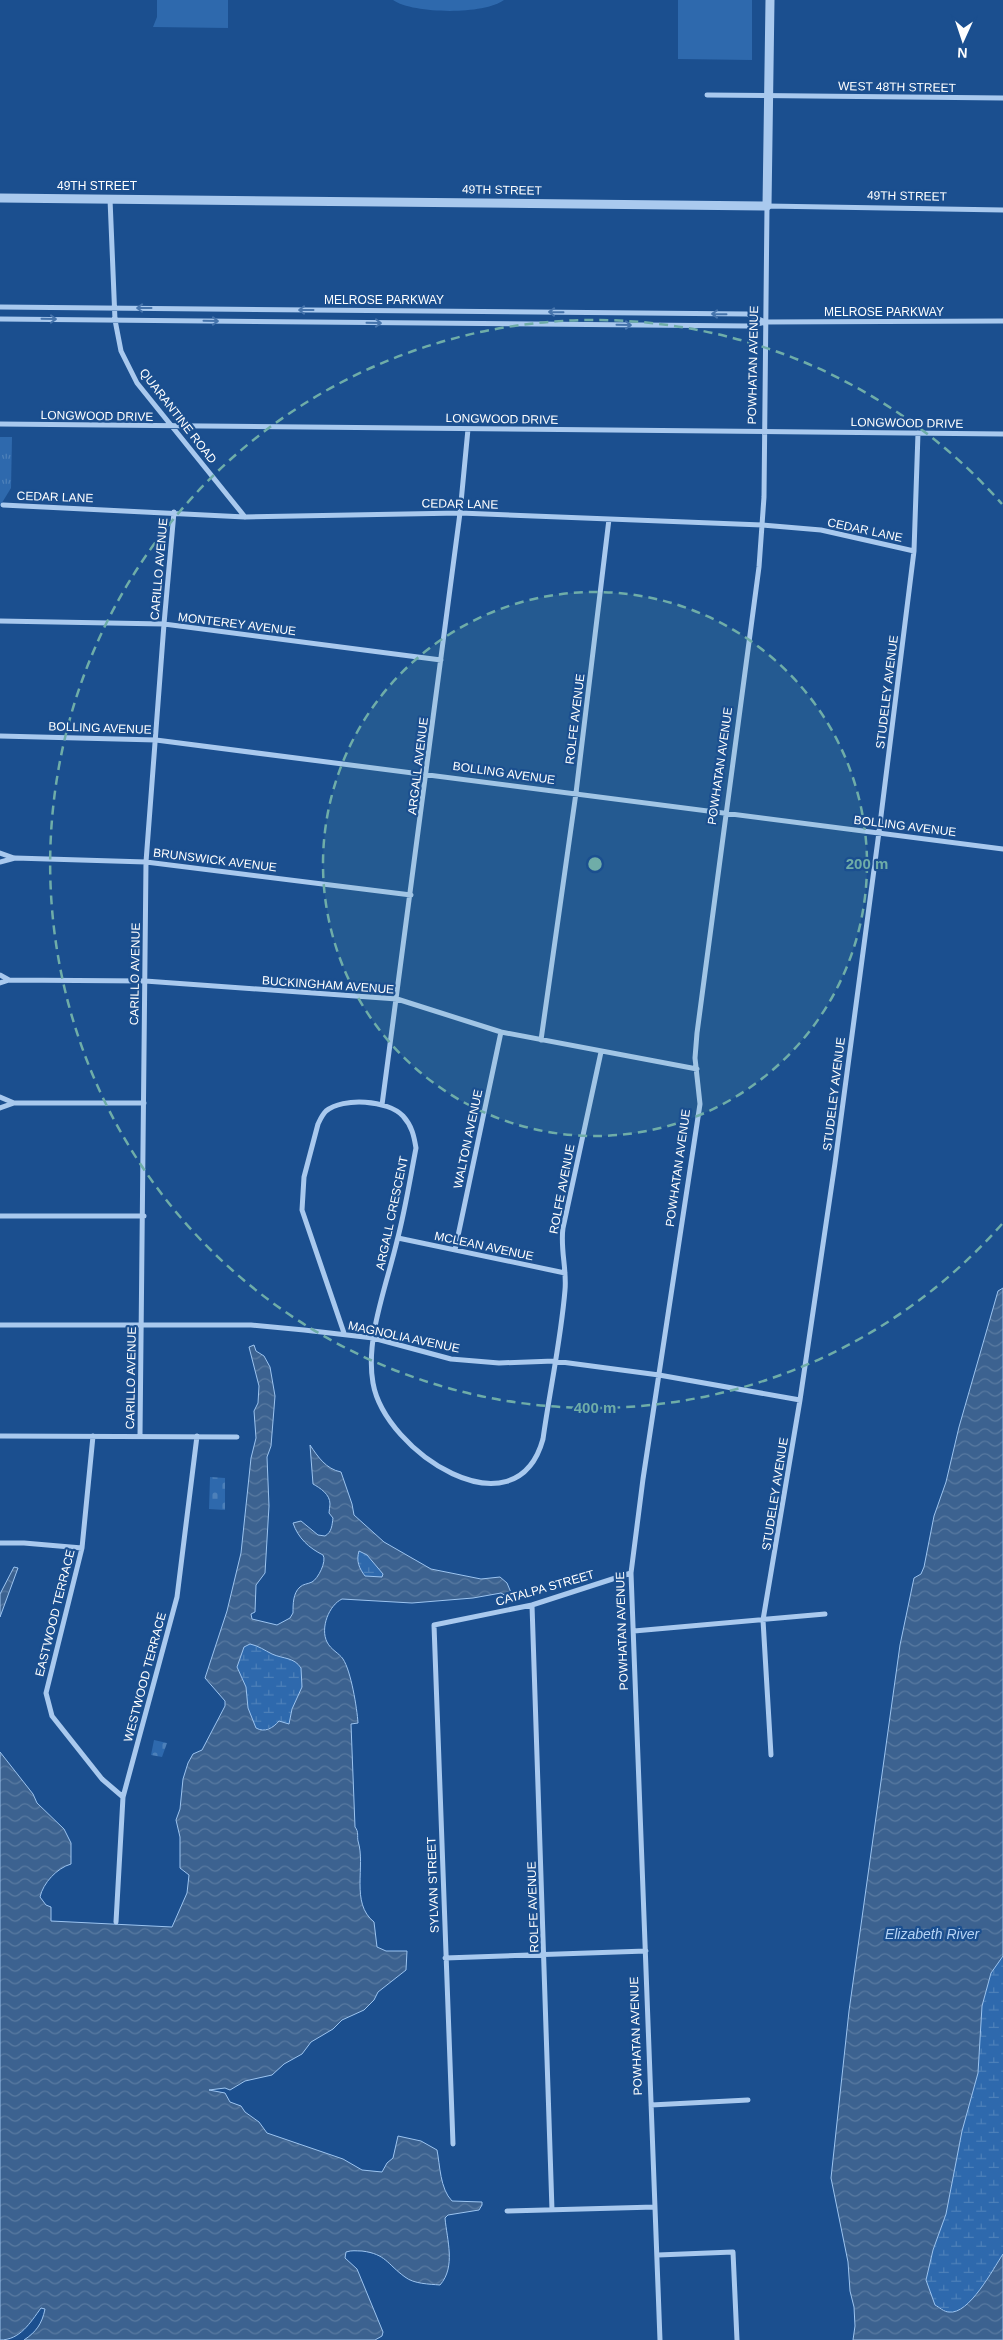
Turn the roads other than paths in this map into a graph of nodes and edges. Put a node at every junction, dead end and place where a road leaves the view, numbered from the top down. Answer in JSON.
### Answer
{"nodes":[{"id":1,"x":770,"y":0,"type":"edge"},
{"id":2,"x":707,"y":95,"type":"dead end"},
{"id":3,"x":768,"y":96,"type":"junction"},
{"id":4,"x":1003,"y":98,"type":"edge"},
{"id":5,"x":0,"y":198,"type":"edge"},
{"id":6,"x":110,"y":198,"type":"junction"},
{"id":7,"x":767,"y":206,"type":"junction"},
{"id":8,"x":1003,"y":210,"type":"edge"},
{"id":9,"x":0,"y":307,"type":"edge"},
{"id":10,"x":115,"y":308,"type":"junction"},
{"id":11,"x":0,"y":319,"type":"edge"},
{"id":12,"x":116,"y":320,"type":"junction"},
{"id":13,"x":1003,"y":321,"type":"edge"},
{"id":14,"x":766,"y":322,"type":"junction"},
{"id":15,"x":0,"y":424,"type":"edge"},
{"id":16,"x":173,"y":427,"type":"junction"},
{"id":17,"x":468,"y":429,"type":"junction"},
{"id":18,"x":764,"y":432,"type":"junction"},
{"id":19,"x":918,"y":433,"type":"junction"},
{"id":20,"x":1003,"y":434,"type":"edge"},
{"id":21,"x":3,"y":504,"type":"dead end"},
{"id":22,"x":174,"y":512,"type":"junction"},
{"id":23,"x":460,"y":513,"type":"junction"},
{"id":24,"x":245,"y":517,"type":"junction"},
{"id":25,"x":609,"y":519,"type":"junction"},
{"id":26,"x":762,"y":525,"type":"junction"},
{"id":27,"x":914,"y":551,"type":"junction"},
{"id":28,"x":0,"y":621,"type":"edge"},
{"id":29,"x":164,"y":624,"type":"junction"},
{"id":30,"x":441,"y":660,"type":"junction"},
{"id":31,"x":0,"y":736,"type":"edge"},
{"id":32,"x":156,"y":740,"type":"junction"},
{"id":33,"x":427,"y":773,"type":"junction"},
{"id":34,"x":576,"y":793,"type":"junction"},
{"id":35,"x":726,"y":813,"type":"junction"},
{"id":36,"x":879,"y":832,"type":"junction"},
{"id":37,"x":1003,"y":848,"type":"edge"},
{"id":38,"x":0,"y":853,"type":"edge"},
{"id":39,"x":15,"y":858,"type":"junction"},
{"id":40,"x":0,"y":862,"type":"edge"},
{"id":41,"x":146,"y":862,"type":"junction"},
{"id":42,"x":411,"y":895,"type":"junction"},
{"id":43,"x":0,"y":975,"type":"edge"},
{"id":44,"x":9,"y":980,"type":"junction"},
{"id":45,"x":145,"y":982,"type":"junction"},
{"id":46,"x":0,"y":983,"type":"edge"},
{"id":47,"x":397,"y":999,"type":"junction"},
{"id":48,"x":501,"y":1032,"type":"junction"},
{"id":49,"x":541,"y":1040,"type":"junction"},
{"id":50,"x":601,"y":1052,"type":"junction"},
{"id":51,"x":697,"y":1068,"type":"junction"},
{"id":52,"x":0,"y":1097,"type":"edge"},
{"id":53,"x":14,"y":1103,"type":"junction"},
{"id":54,"x":144,"y":1103,"type":"junction"},
{"id":55,"x":382,"y":1105,"type":"junction"},
{"id":56,"x":0,"y":1108,"type":"edge"},
{"id":57,"x":0,"y":1216,"type":"edge"},
{"id":58,"x":144,"y":1216,"type":"junction"},
{"id":59,"x":398,"y":1238,"type":"junction"},
{"id":60,"x":455,"y":1250,"type":"junction"},
{"id":61,"x":565,"y":1273,"type":"junction"},
{"id":62,"x":0,"y":1325,"type":"edge"},
{"id":63,"x":142,"y":1326,"type":"junction"},
{"id":64,"x":344,"y":1333,"type":"junction"},
{"id":65,"x":373,"y":1338,"type":"junction"},
{"id":66,"x":554,"y":1361,"type":"junction"},
{"id":67,"x":659,"y":1375,"type":"junction"},
{"id":68,"x":800,"y":1400,"type":"junction"},
{"id":69,"x":0,"y":1436,"type":"edge"},
{"id":70,"x":93,"y":1436,"type":"junction"},
{"id":71,"x":140,"y":1436,"type":"junction"},
{"id":72,"x":197,"y":1436,"type":"junction"},
{"id":73,"x":237,"y":1437,"type":"dead end"},
{"id":74,"x":0,"y":1543,"type":"edge"},
{"id":75,"x":82,"y":1548,"type":"junction"},
{"id":76,"x":631,"y":1573,"type":"junction"},
{"id":77,"x":532,"y":1604,"type":"junction"},
{"id":78,"x":825,"y":1614,"type":"dead end"},
{"id":79,"x":763,"y":1620,"type":"junction"},
{"id":80,"x":434,"y":1625,"type":"joint"},
{"id":81,"x":634,"y":1631,"type":"junction"},
{"id":82,"x":771,"y":1755,"type":"dead end"},
{"id":83,"x":123,"y":1797,"type":"junction"},
{"id":84,"x":116,"y":1922,"type":"dead end"},
{"id":85,"x":646,"y":1951,"type":"junction"},
{"id":86,"x":544,"y":1955,"type":"junction"},
{"id":87,"x":445,"y":1958,"type":"junction"},
{"id":88,"x":748,"y":2100,"type":"dead end"},
{"id":89,"x":651,"y":2105,"type":"junction"},
{"id":90,"x":453,"y":2144,"type":"dead end"},
{"id":91,"x":655,"y":2207,"type":"junction"},
{"id":92,"x":552,"y":2210,"type":"junction"},
{"id":93,"x":507,"y":2211,"type":"dead end"},
{"id":94,"x":658,"y":2255,"type":"junction"},
{"id":95,"x":660,"y":2340,"type":"edge"},
{"id":96,"x":737,"y":2340,"type":"edge"}],
"edges":[{"from":1,"to":3,"type":"street","name":"POWHATAN AVENUE"},
{"from":2,"to":3,"type":"street","name":"WEST 48TH STREET"},
{"from":3,"to":4,"type":"street","name":"WEST 48TH STREET"},
{"from":3,"to":7,"type":"street","name":"POWHATAN AVENUE"},
{"from":5,"to":6,"type":"street","name":"49TH STREET"},
{"from":6,"to":7,"type":"street","name":"49TH STREET"},
{"from":6,"to":10,"type":"street","name":"QUARANTINE ROAD"},
{"from":7,"to":8,"type":"street","name":"49TH STREET"},
{"from":7,"to":14,"type":"street","name":"POWHATAN AVENUE"},
{"from":9,"to":10,"type":"street","name":"MELROSE PARKWAY"},
{"from":10,"to":12,"type":"street","name":"QUARANTINE ROAD"},
{"from":14,"to":10,"type":"street","name":"MELROSE PARKWAY","one_way":true},
{"from":11,"to":12,"type":"street","name":"MELROSE PARKWAY","one_way":true},
{"from":12,"to":14,"type":"street","name":"MELROSE PARKWAY","one_way":true},
{"from":12,"to":16,"type":"street","name":"QUARANTINE ROAD"},
{"from":13,"to":14,"type":"street","name":"MELROSE PARKWAY"},
{"from":14,"to":18,"type":"street","name":"POWHATAN AVENUE"},
{"from":15,"to":16,"type":"street","name":"LONGWOOD DRIVE"},
{"from":16,"to":17,"type":"street","name":"LONGWOOD DRIVE"},
{"from":16,"to":24,"type":"street","name":"QUARANTINE ROAD"},
{"from":17,"to":18,"type":"street","name":"LONGWOOD DRIVE"},
{"from":17,"to":23,"type":"street","name":"ARGALL AVENUE"},
{"from":18,"to":19,"type":"street","name":"LONGWOOD DRIVE"},
{"from":18,"to":26,"type":"street","name":"POWHATAN AVENUE"},
{"from":19,"to":20,"type":"street","name":"LONGWOOD DRIVE"},
{"from":19,"to":27,"type":"street","name":"STUDELEY AVENUE"},
{"from":21,"to":22,"type":"street","name":"CEDAR LANE"},
{"from":22,"to":24,"type":"street","name":"CEDAR LANE"},
{"from":22,"to":29,"type":"street","name":"CARILLO AVENUE"},
{"from":23,"to":24,"type":"street","name":"CEDAR LANE"},
{"from":23,"to":25,"type":"street","name":"CEDAR LANE"},
{"from":23,"to":30,"type":"street","name":"ARGALL AVENUE"},
{"from":25,"to":26,"type":"street","name":"CEDAR LANE"},
{"from":25,"to":34,"type":"street","name":"ROLFE AVENUE"},
{"from":26,"to":27,"type":"street","name":"CEDAR LANE"},
{"from":26,"to":35,"type":"street","name":"POWHATAN AVENUE"},
{"from":27,"to":36,"type":"street","name":"STUDELEY AVENUE"},
{"from":28,"to":29,"type":"street","name":"MONTEREY AVENUE"},
{"from":29,"to":30,"type":"street","name":"MONTEREY AVENUE"},
{"from":29,"to":32,"type":"street","name":"CARILLO AVENUE"},
{"from":30,"to":33,"type":"street","name":"ARGALL AVENUE"},
{"from":31,"to":32,"type":"street","name":"BOLLING AVENUE"},
{"from":32,"to":33,"type":"street","name":"BOLLING AVENUE"},
{"from":32,"to":41,"type":"street","name":"CARILLO AVENUE"},
{"from":33,"to":34,"type":"street","name":"BOLLING AVENUE"},
{"from":33,"to":42,"type":"street","name":"ARGALL AVENUE"},
{"from":34,"to":35,"type":"street","name":"BOLLING AVENUE"},
{"from":34,"to":49,"type":"street","name":"ROLFE AVENUE"},
{"from":35,"to":36,"type":"street","name":"BOLLING AVENUE"},
{"from":35,"to":51,"type":"street","name":"POWHATAN AVENUE"},
{"from":36,"to":37,"type":"street","name":"BOLLING AVENUE"},
{"from":36,"to":68,"type":"street","name":"STUDELEY AVENUE"},
{"from":38,"to":39,"type":"street","name":"BRUNSWICK AVENUE"},
{"from":39,"to":40,"type":"street","name":"BRUNSWICK AVENUE"},
{"from":39,"to":41,"type":"street","name":"BRUNSWICK AVENUE"},
{"from":41,"to":42,"type":"street","name":"BRUNSWICK AVENUE"},
{"from":41,"to":45,"type":"street","name":"CARILLO AVENUE"},
{"from":42,"to":47,"type":"street","name":"ARGALL AVENUE"},
{"from":43,"to":44,"type":"street","name":"BUCKINGHAM AVENUE"},
{"from":44,"to":45,"type":"street","name":"BUCKINGHAM AVENUE"},
{"from":44,"to":46,"type":"street","name":"BUCKINGHAM AVENUE"},
{"from":45,"to":47,"type":"street","name":"BUCKINGHAM AVENUE"},
{"from":45,"to":54,"type":"street","name":"CARILLO AVENUE"},
{"from":47,"to":48,"type":"street","name":"BUCKINGHAM AVENUE"},
{"from":47,"to":55,"type":"street","name":"ARGALL AVENUE"},
{"from":48,"to":49,"type":"street","name":"BUCKINGHAM AVENUE"},
{"from":48,"to":60,"type":"street","name":"WALTON AVENUE"},
{"from":49,"to":50,"type":"street","name":"BUCKINGHAM AVENUE"},
{"from":50,"to":51,"type":"street","name":"BUCKINGHAM AVENUE"},
{"from":50,"to":61,"type":"street","name":"ROLFE AVENUE"},
{"from":51,"to":67,"type":"street","name":"POWHATAN AVENUE"},
{"from":52,"to":53,"type":"street"},
{"from":53,"to":54,"type":"street"},
{"from":53,"to":56,"type":"street"},
{"from":54,"to":58,"type":"street","name":"CARILLO AVENUE"},
{"from":55,"to":59,"type":"street","name":"ARGALL CRESCENT"},
{"from":55,"to":64,"type":"street"},
{"from":57,"to":58,"type":"street"},
{"from":58,"to":63,"type":"street","name":"CARILLO AVENUE"},
{"from":59,"to":60,"type":"street","name":"MCLEAN AVENUE"},
{"from":59,"to":65,"type":"street","name":"ARGALL CRESCENT"},
{"from":60,"to":61,"type":"street","name":"MCLEAN AVENUE"},
{"from":61,"to":66,"type":"street","name":"ROLFE AVENUE"},
{"from":62,"to":63,"type":"street","name":"MAGNOLIA AVENUE"},
{"from":63,"to":64,"type":"street","name":"MAGNOLIA AVENUE"},
{"from":63,"to":71,"type":"street","name":"CARILLO AVENUE"},
{"from":64,"to":65,"type":"street","name":"MAGNOLIA AVENUE"},
{"from":65,"to":66,"type":"street","name":"MAGNOLIA AVENUE"},
{"from":65,"to":66,"type":"street","name":"ARGALL CRESCENT"},
{"from":66,"to":67,"type":"street","name":"MAGNOLIA AVENUE"},
{"from":67,"to":68,"type":"street","name":"MAGNOLIA AVENUE"},
{"from":67,"to":76,"type":"street","name":"POWHATAN AVENUE"},
{"from":68,"to":79,"type":"street","name":"STUDELEY AVENUE"},
{"from":69,"to":70,"type":"street"},
{"from":70,"to":71,"type":"street"},
{"from":70,"to":75,"type":"street","name":"EASTWOOD TERRACE"},
{"from":71,"to":72,"type":"street"},
{"from":72,"to":73,"type":"street"},
{"from":72,"to":83,"type":"street","name":"WESTWOOD TERRACE"},
{"from":74,"to":75,"type":"street"},
{"from":75,"to":83,"type":"street","name":"EASTWOOD TERRACE"},
{"from":76,"to":77,"type":"street","name":"CATALPA STREET"},
{"from":76,"to":81,"type":"street","name":"POWHATAN AVENUE"},
{"from":77,"to":80,"type":"street","name":"CATALPA STREET"},
{"from":77,"to":86,"type":"street","name":"ROLFE AVENUE"},
{"from":78,"to":79,"type":"street"},
{"from":79,"to":81,"type":"street"},
{"from":79,"to":82,"type":"street","name":"STUDELEY AVENUE"},
{"from":80,"to":87,"type":"street","name":"SYLVAN STREET"},
{"from":81,"to":85,"type":"street","name":"POWHATAN AVENUE"},
{"from":83,"to":84,"type":"street","name":"WESTWOOD TERRACE"},
{"from":85,"to":86,"type":"street"},
{"from":85,"to":89,"type":"street","name":"POWHATAN AVENUE"},
{"from":86,"to":87,"type":"street"},
{"from":86,"to":92,"type":"street","name":"ROLFE AVENUE"},
{"from":87,"to":90,"type":"street","name":"SYLVAN STREET"},
{"from":88,"to":89,"type":"street"},
{"from":89,"to":91,"type":"street","name":"POWHATAN AVENUE"},
{"from":91,"to":92,"type":"street"},
{"from":91,"to":94,"type":"street","name":"POWHATAN AVENUE"},
{"from":92,"to":93,"type":"street"},
{"from":94,"to":95,"type":"street","name":"POWHATAN AVENUE"},
{"from":94,"to":96,"type":"street"}]}
